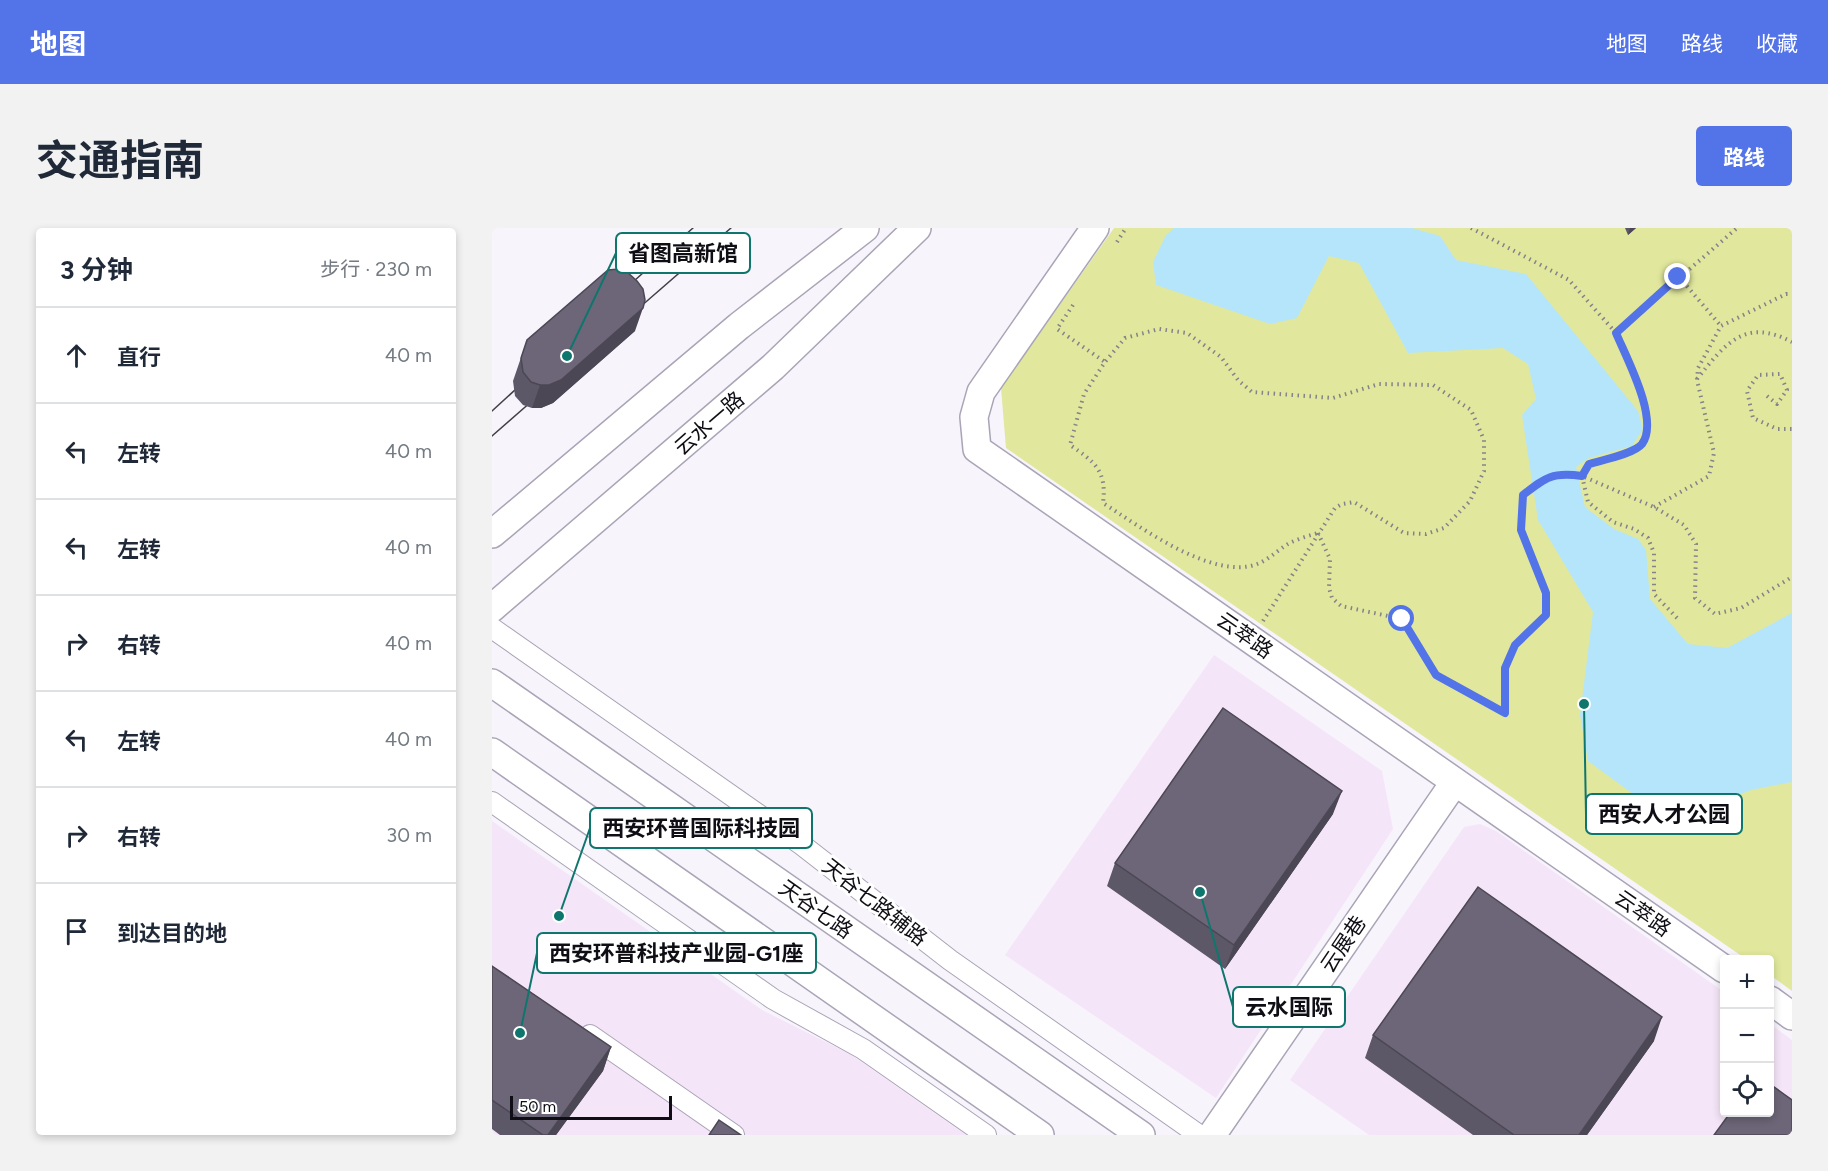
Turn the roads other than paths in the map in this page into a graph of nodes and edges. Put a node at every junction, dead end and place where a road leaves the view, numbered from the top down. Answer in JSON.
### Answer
{"nodes":[{"id":1,"x":865,"y":228,"type":"edge"},
{"id":2,"x":917,"y":228,"type":"edge"},
{"id":3,"x":1104,"y":237,"type":"edge"},
{"id":4,"x":492,"y":534,"type":"edge"},
{"id":5,"x":492,"y":608,"type":"edge"},
{"id":6,"x":492,"y":628,"type":"edge"},
{"id":7,"x":492,"y":683,"type":"edge"},
{"id":8,"x":492,"y":752,"type":"edge"},
{"id":9,"x":1454,"y":783,"type":"junction"},
{"id":10,"x":492,"y":802,"type":"edge"},
{"id":11,"x":1720,"y":966,"type":"edge"},
{"id":12,"x":1774,"y":1003,"type":"edge"},
{"id":13,"x":1792,"y":1016,"type":"edge"},
{"id":14,"x":579,"y":1027,"type":"edge"},
{"id":15,"x":734,"y":1135,"type":"edge"},
{"id":16,"x":986,"y":1135,"type":"edge"},
{"id":17,"x":1040,"y":1135,"type":"edge"},
{"id":18,"x":1141,"y":1135,"type":"edge"},
{"id":19,"x":1198,"y":1135,"type":"edge"},
{"id":20,"x":1212,"y":1135,"type":"edge"}],
"edges":[{"from":1,"to":4,"type":"street"},
{"from":2,"to":5,"type":"street","name":"云水一路"},
{"from":3,"to":9,"type":"street","name":"云萃路"},
{"from":6,"to":19,"type":"street","name":"天谷七路辅路"},
{"from":7,"to":18,"type":"street","name":"天谷七路"},
{"from":8,"to":17,"type":"street"},
{"from":9,"to":11,"type":"street","name":"云萃路"},
{"from":9,"to":20,"type":"street","name":"云展巷"},
{"from":10,"to":16,"type":"street"},
{"from":12,"to":13,"type":"street"},
{"from":14,"to":15,"type":"street"}]}
